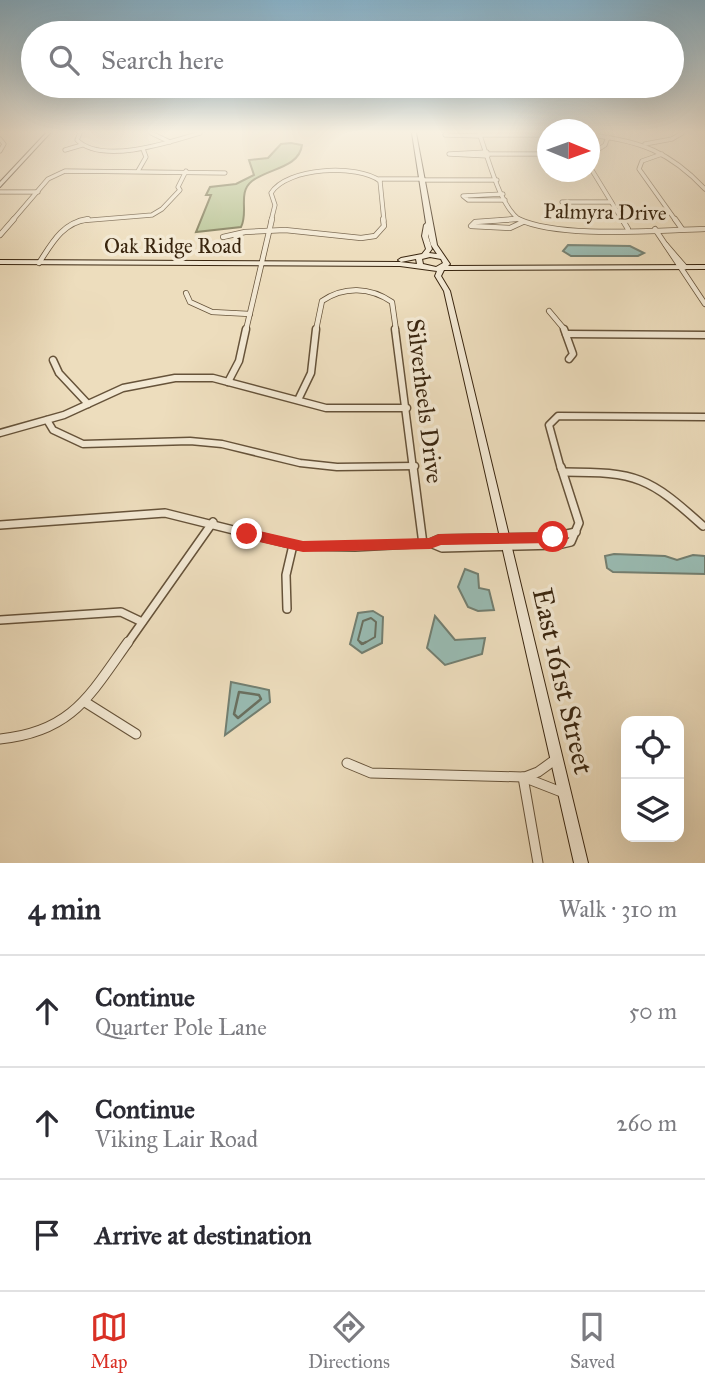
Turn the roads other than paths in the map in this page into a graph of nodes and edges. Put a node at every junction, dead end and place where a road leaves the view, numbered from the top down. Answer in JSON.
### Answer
{"nodes":[{"id":1,"x":60,"y":173,"type":"edge"},
{"id":2,"x":185,"y":173,"type":"edge"},
{"id":3,"x":324,"y":173,"type":"edge"},
{"id":4,"x":367,"y":173,"type":"edge"},
{"id":5,"x":422,"y":173,"type":"edge"},
{"id":6,"x":495,"y":173,"type":"edge"},
{"id":7,"x":642,"y":173,"type":"edge"},
{"id":8,"x":691,"y":173,"type":"edge"},
{"id":9,"x":497,"y":178,"type":"junction"},
{"id":10,"x":423,"y":179,"type":"junction"},
{"id":11,"x":379,"y":180,"type":"junction"},
{"id":12,"x":599,"y":182,"type":"edge"},
{"id":13,"x":705,"y":189,"type":"edge"},
{"id":14,"x":0,"y":193,"type":"edge"},
{"id":15,"x":37,"y":193,"type":"junction"},
{"id":16,"x":504,"y":197,"type":"junction"},
{"id":17,"x":562,"y":202,"type":"dead end"},
{"id":18,"x":611,"y":202,"type":"junction"},
{"id":19,"x":430,"y":217,"type":"junction"},
{"id":20,"x":516,"y":219,"type":"junction"},
{"id":21,"x":523,"y":222,"type":"junction"},
{"id":22,"x":628,"y":229,"type":"junction"},
{"id":23,"x":654,"y":229,"type":"junction"},
{"id":24,"x":682,"y":229,"type":"junction"},
{"id":25,"x":705,"y":229,"type":"edge"},
{"id":26,"x":268,"y":232,"type":"junction"},
{"id":27,"x":0,"y":235,"type":"edge"},
{"id":28,"x":223,"y":237,"type":"dead end"},
{"id":29,"x":423,"y":256,"type":"junction"},
{"id":30,"x":443,"y":257,"type":"junction"},
{"id":31,"x":0,"y":262,"type":"edge"},
{"id":32,"x":39,"y":263,"type":"junction"},
{"id":33,"x":262,"y":264,"type":"junction"},
{"id":34,"x":347,"y":265,"type":"junction"},
{"id":35,"x":501,"y":265,"type":"junction"},
{"id":36,"x":681,"y":267,"type":"junction"},
{"id":37,"x":705,"y":267,"type":"edge"},
{"id":38,"x":424,"y":268,"type":"junction"},
{"id":39,"x":442,"y":268,"type":"junction"},
{"id":40,"x":186,"y":293,"type":"dead end"},
{"id":41,"x":705,"y":304,"type":"edge"},
{"id":42,"x":449,"y":306,"type":"junction"},
{"id":43,"x":549,"y":311,"type":"dead end"},
{"id":44,"x":250,"y":314,"type":"junction"},
{"id":45,"x":566,"y":334,"type":"junction"},
{"id":46,"x":705,"y":335,"type":"edge"},
{"id":47,"x":569,"y":359,"type":"dead end"},
{"id":48,"x":52,"y":360,"type":"dead end"},
{"id":49,"x":228,"y":382,"type":"junction"},
{"id":50,"x":298,"y":400,"type":"junction"},
{"id":51,"x":88,"y":404,"type":"junction"},
{"id":52,"x":407,"y":408,"type":"junction"},
{"id":53,"x":705,"y":417,"type":"edge"},
{"id":54,"x":47,"y":419,"type":"junction"},
{"id":55,"x":0,"y":433,"type":"edge"},
{"id":56,"x":415,"y":466,"type":"junction"},
{"id":57,"x":564,"y":472,"type":"junction"},
{"id":58,"x":213,"y":522,"type":"junction"},
{"id":59,"x":0,"y":525,"type":"edge"},
{"id":60,"x":704,"y":526,"type":"edge"},
{"id":61,"x":505,"y":542,"type":"junction"},
{"id":62,"x":427,"y":543,"type":"junction"},
{"id":63,"x":293,"y":545,"type":"junction"},
{"id":64,"x":287,"y":610,"type":"dead end"},
{"id":65,"x":0,"y":620,"type":"edge"},
{"id":66,"x":142,"y":622,"type":"junction"},
{"id":67,"x":85,"y":702,"type":"junction"},
{"id":68,"x":136,"y":734,"type":"dead end"},
{"id":69,"x":0,"y":739,"type":"edge"},
{"id":70,"x":556,"y":759,"type":"junction"},
{"id":71,"x":347,"y":763,"type":"dead end"},
{"id":72,"x":523,"y":777,"type":"junction"},
{"id":73,"x":564,"y":793,"type":"junction"},
{"id":74,"x":538,"y":863,"type":"edge"},
{"id":75,"x":581,"y":863,"type":"edge"}],
"edges":[{"from":1,"to":15,"type":"street"},
{"from":2,"to":32,"type":"street"},
{"from":3,"to":26,"type":"street"},
{"from":4,"to":11,"type":"street"},
{"from":5,"to":10,"type":"street"},
{"from":6,"to":9,"type":"street","name":"Palmyra Drive"},
{"from":7,"to":24,"type":"street"},
{"from":8,"to":13,"type":"street"},
{"from":9,"to":10,"type":"street"},
{"from":9,"to":16,"type":"street","name":"Palmyra Drive"},
{"from":10,"to":11,"type":"street"},
{"from":10,"to":19,"type":"street"},
{"from":11,"to":26,"type":"street"},
{"from":12,"to":18,"type":"street"},
{"from":14,"to":15,"type":"street"},
{"from":15,"to":27,"type":"street"},
{"from":16,"to":16,"type":"street"},
{"from":16,"to":20,"type":"street","name":"Palmyra Drive"},
{"from":17,"to":18,"type":"street"},
{"from":18,"to":22,"type":"street"},
{"from":19,"to":29,"type":"street"},
{"from":19,"to":30,"type":"street"},
{"from":20,"to":21,"type":"street","name":"Palmyra Drive"},
{"from":20,"to":21,"type":"street"},
{"from":21,"to":22,"type":"street","name":"Palmyra Drive"},
{"from":22,"to":23,"type":"street","name":"Palmyra Drive"},
{"from":23,"to":24,"type":"street","name":"Palmyra Drive"},
{"from":23,"to":36,"type":"street"},
{"from":24,"to":25,"type":"street","name":"Palmyra Drive"},
{"from":26,"to":28,"type":"street"},
{"from":26,"to":33,"type":"street"},
{"from":29,"to":30,"type":"street","name":"Oak Ridge Road"},
{"from":29,"to":34,"type":"street","name":"Oak Ridge Road"},
{"from":29,"to":38,"type":"street"},
{"from":30,"to":35,"type":"street"},
{"from":30,"to":39,"type":"street","name":"East 161st Street"},
{"from":31,"to":32,"type":"street","name":"Oak Ridge Road"},
{"from":32,"to":33,"type":"street","name":"Oak Ridge Road"},
{"from":33,"to":34,"type":"street","name":"Oak Ridge Road"},
{"from":33,"to":44,"type":"street"},
{"from":34,"to":38,"type":"street","name":"Oak Ridge Road"},
{"from":35,"to":36,"type":"street"},
{"from":35,"to":39,"type":"street"},
{"from":36,"to":37,"type":"street"},
{"from":36,"to":41,"type":"street"},
{"from":38,"to":39,"type":"street","name":"Oak Ridge Road"},
{"from":38,"to":42,"type":"street","name":"East 161st Street"},
{"from":39,"to":42,"type":"street","name":"East 161st Street"},
{"from":40,"to":44,"type":"street"},
{"from":42,"to":61,"type":"street","name":"East 161st Street"},
{"from":43,"to":45,"type":"street"},
{"from":44,"to":49,"type":"street"},
{"from":45,"to":46,"type":"street"},
{"from":45,"to":47,"type":"street"},
{"from":48,"to":51,"type":"street"},
{"from":49,"to":50,"type":"street"},
{"from":49,"to":51,"type":"street"},
{"from":50,"to":52,"type":"street"},
{"from":50,"to":52,"type":"street","name":"Silverheels Drive"},
{"from":51,"to":54,"type":"street"},
{"from":52,"to":56,"type":"street","name":"Silverheels Drive"},
{"from":53,"to":57,"type":"street"},
{"from":54,"to":55,"type":"street"},
{"from":54,"to":56,"type":"street"},
{"from":56,"to":62,"type":"street","name":"Silverheels Drive"},
{"from":57,"to":60,"type":"street"},
{"from":57,"to":61,"type":"street"},
{"from":58,"to":59,"type":"street"},
{"from":58,"to":63,"type":"street"},
{"from":58,"to":66,"type":"street"},
{"from":61,"to":62,"type":"street"},
{"from":61,"to":70,"type":"street","name":"East 161st Street"},
{"from":62,"to":63,"type":"street"},
{"from":63,"to":64,"type":"street"},
{"from":65,"to":66,"type":"street"},
{"from":66,"to":67,"type":"street"},
{"from":67,"to":68,"type":"street"},
{"from":67,"to":69,"type":"street"},
{"from":70,"to":72,"type":"street"},
{"from":70,"to":73,"type":"street","name":"East 161st Street"},
{"from":71,"to":72,"type":"street"},
{"from":72,"to":73,"type":"street"},
{"from":72,"to":74,"type":"street"},
{"from":73,"to":75,"type":"street","name":"East 161st Street"}]}
